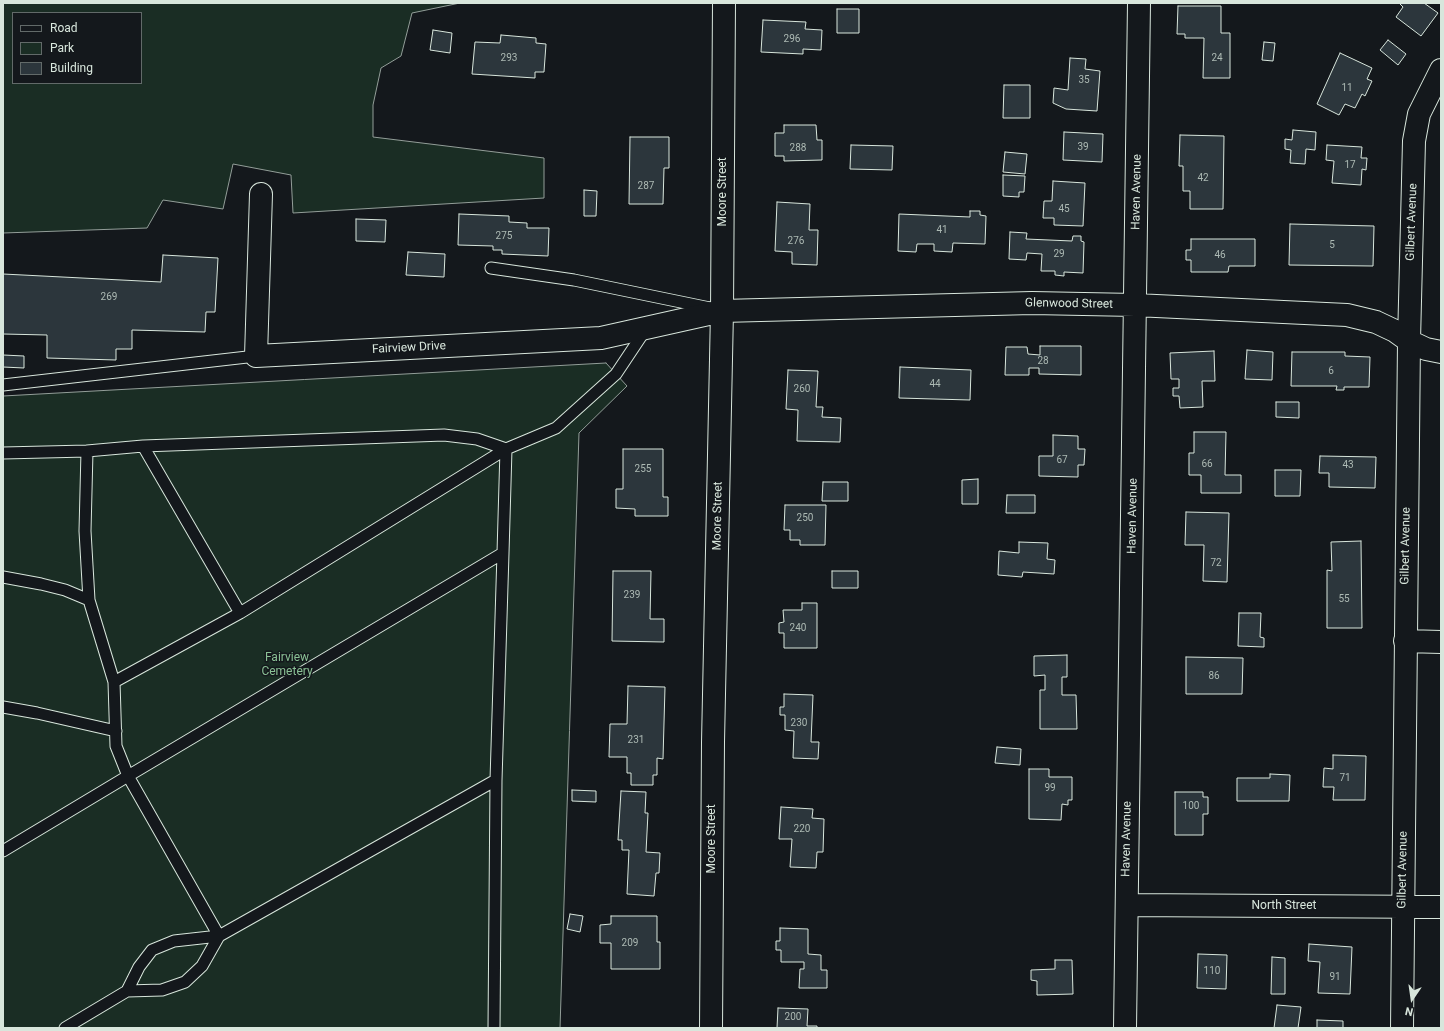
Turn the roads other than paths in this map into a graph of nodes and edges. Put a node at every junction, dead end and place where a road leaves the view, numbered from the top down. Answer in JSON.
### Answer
{"nodes":[{"id":1,"x":724,"y":3,"type":"edge"},
{"id":2,"x":1139,"y":3,"type":"edge"},
{"id":3,"x":1441,"y":70,"type":"edge"},
{"id":4,"x":261,"y":194,"type":"dead end"},
{"id":5,"x":491,"y":268,"type":"dead end"},
{"id":6,"x":1135,"y":305,"type":"junction"},
{"id":7,"x":722,"y":311,"type":"junction"},
{"id":8,"x":646,"y":329,"type":"junction"},
{"id":9,"x":1409,"y":341,"type":"junction"},
{"id":10,"x":1441,"y":352,"type":"edge"},
{"id":11,"x":256,"y":356,"type":"junction"},
{"id":12,"x":3,"y":385,"type":"edge"},
{"id":13,"x":143,"y":446,"type":"junction"},
{"id":14,"x":506,"y":448,"type":"junction"},
{"id":15,"x":87,"y":451,"type":"junction"},
{"id":16,"x":3,"y":453,"type":"edge"},
{"id":17,"x":503,"y":554,"type":"junction"},
{"id":18,"x":3,"y":577,"type":"edge"},
{"id":19,"x":89,"y":600,"type":"junction"},
{"id":20,"x":240,"y":613,"type":"junction"},
{"id":21,"x":1405,"y":641,"type":"junction"},
{"id":22,"x":1441,"y":642,"type":"edge"},
{"id":23,"x":114,"y":682,"type":"junction"},
{"id":24,"x":3,"y":707,"type":"edge"},
{"id":25,"x":116,"y":731,"type":"junction"},
{"id":26,"x":128,"y":776,"type":"junction"},
{"id":27,"x":496,"y":780,"type":"junction"},
{"id":28,"x":3,"y":851,"type":"edge"},
{"id":29,"x":1127,"y":905,"type":"junction"},
{"id":30,"x":1403,"y":907,"type":"junction"},
{"id":31,"x":1441,"y":907,"type":"edge"},
{"id":32,"x":219,"y":936,"type":"junction"},
{"id":33,"x":127,"y":991,"type":"junction"},
{"id":34,"x":65,"y":1028,"type":"edge"},
{"id":35,"x":494,"y":1028,"type":"edge"},
{"id":36,"x":710,"y":1028,"type":"edge"},
{"id":37,"x":1125,"y":1028,"type":"edge"},
{"id":38,"x":1402,"y":1028,"type":"edge"}],
"edges":[{"from":1,"to":7,"type":"street","name":"Moore Street"},
{"from":2,"to":6,"type":"street","name":"Haven Avenue"},
{"from":3,"to":9,"type":"street","name":"Gilbert Avenue"},
{"from":4,"to":11,"type":"street"},
{"from":5,"to":7,"type":"lane"},
{"from":6,"to":7,"type":"street","name":"Glenwood Street"},
{"from":6,"to":9,"type":"street","name":"Glenwood Street"},
{"from":6,"to":29,"type":"street","name":"Haven Avenue"},
{"from":7,"to":8,"type":"street","name":"Fairview Drive"},
{"from":7,"to":36,"type":"street","name":"Moore Street"},
{"from":8,"to":11,"type":"street","name":"Fairview Drive"},
{"from":8,"to":14,"type":"lane"},
{"from":9,"to":10,"type":"street","name":"Glenwood Street"},
{"from":9,"to":21,"type":"street","name":"Gilbert Avenue"},
{"from":11,"to":12,"type":"lane"},
{"from":13,"to":14,"type":"lane"},
{"from":13,"to":15,"type":"lane"},
{"from":13,"to":20,"type":"lane"},
{"from":14,"to":17,"type":"lane"},
{"from":14,"to":20,"type":"lane"},
{"from":15,"to":16,"type":"lane"},
{"from":15,"to":19,"type":"lane"},
{"from":17,"to":26,"type":"lane"},
{"from":17,"to":27,"type":"lane"},
{"from":18,"to":19,"type":"lane"},
{"from":19,"to":23,"type":"lane"},
{"from":20,"to":23,"type":"lane"},
{"from":21,"to":22,"type":"street"},
{"from":21,"to":30,"type":"street","name":"Gilbert Avenue"},
{"from":23,"to":25,"type":"lane"},
{"from":24,"to":25,"type":"lane"},
{"from":25,"to":26,"type":"lane"},
{"from":26,"to":28,"type":"lane"},
{"from":26,"to":32,"type":"lane"},
{"from":27,"to":32,"type":"lane"},
{"from":27,"to":35,"type":"lane"},
{"from":29,"to":30,"type":"street","name":"North Street"},
{"from":29,"to":37,"type":"street","name":"Haven Avenue"},
{"from":30,"to":31,"type":"street","name":"North Street"},
{"from":30,"to":38,"type":"street","name":"Gilbert Avenue"},
{"from":32,"to":33,"type":"lane"},
{"from":32,"to":33,"type":"lane"},
{"from":33,"to":34,"type":"lane"}]}
